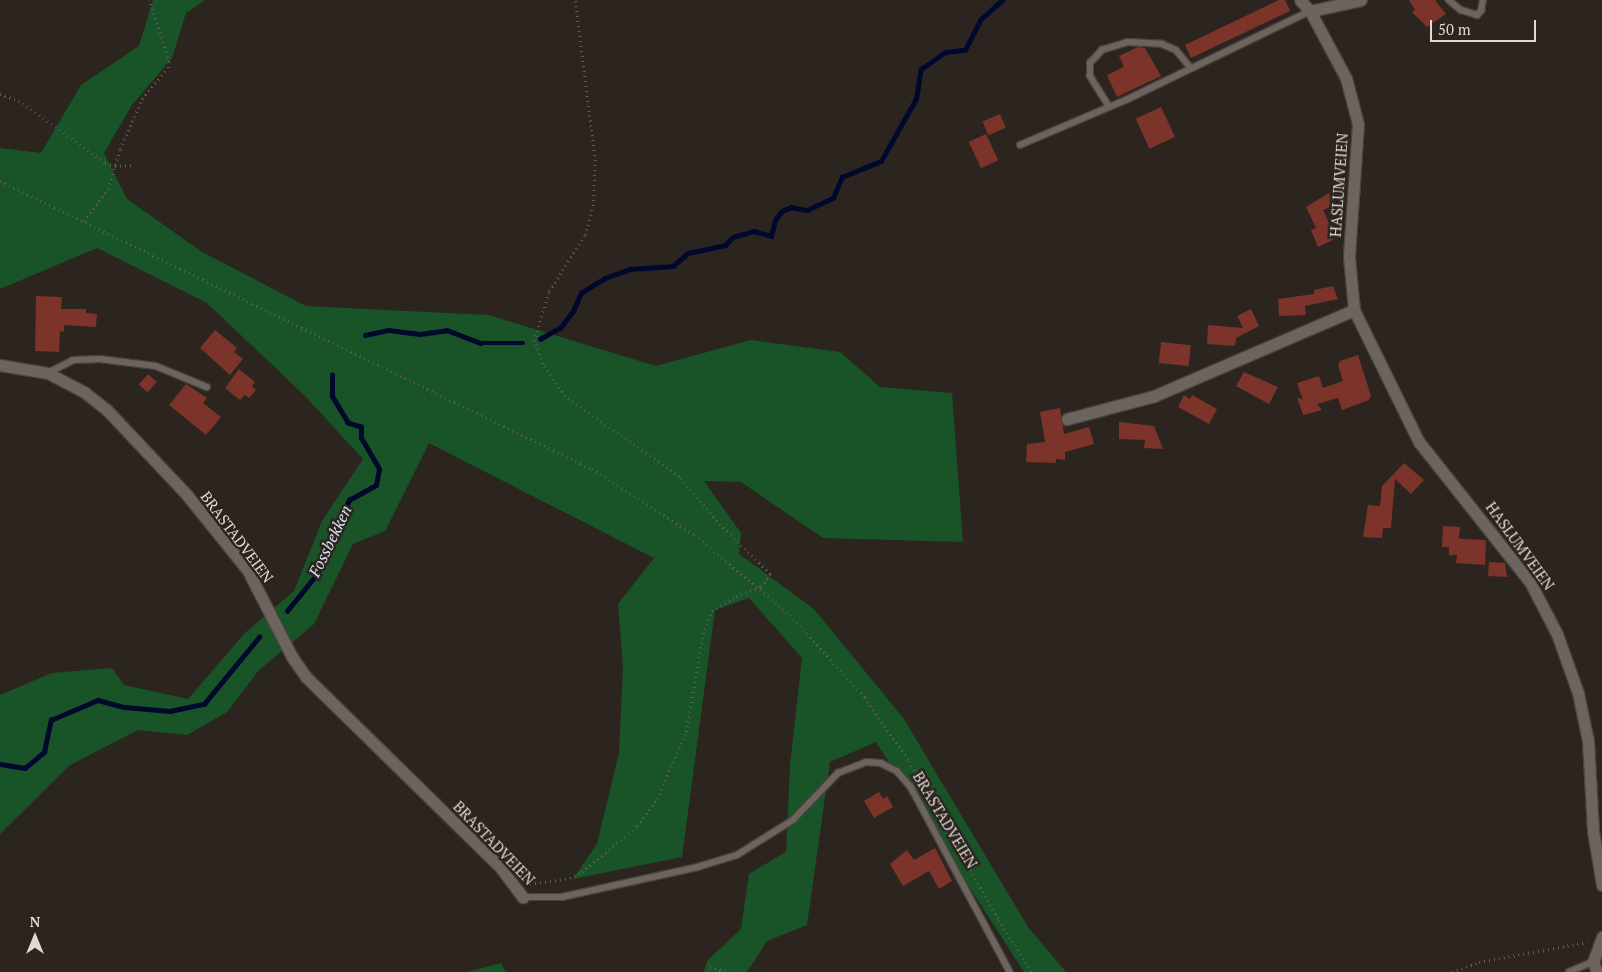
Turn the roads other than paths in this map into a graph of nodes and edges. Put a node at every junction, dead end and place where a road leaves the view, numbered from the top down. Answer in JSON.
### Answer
{"nodes":[{"id":1,"x":1300,"y":0,"type":"edge"},
{"id":2,"x":1360,"y":0,"type":"edge"},
{"id":3,"x":1449,"y":0,"type":"edge"},
{"id":4,"x":1483,"y":0,"type":"edge"},
{"id":5,"x":1310,"y":11,"type":"junction"},
{"id":6,"x":1191,"y":68,"type":"junction"},
{"id":7,"x":1109,"y":107,"type":"junction"},
{"id":8,"x":1020,"y":145,"type":"dead end"},
{"id":9,"x":1354,"y":310,"type":"junction"},
{"id":10,"x":0,"y":365,"type":"edge"},
{"id":11,"x":48,"y":372,"type":"junction"},
{"id":12,"x":207,"y":387,"type":"dead end"},
{"id":13,"x":1067,"y":419,"type":"dead end"},
{"id":14,"x":1602,"y":885,"type":"edge"},
{"id":15,"x":523,"y":897,"type":"joint"},
{"id":16,"x":1601,"y":939,"type":"edge"},
{"id":17,"x":1595,"y":967,"type":"edge"},
{"id":18,"x":1010,"y":972,"type":"edge"},
{"id":19,"x":1569,"y":972,"type":"edge"}],
"edges":[{"from":1,"to":5,"type":"street","name":"HASLUMVEIEN"},
{"from":2,"to":5,"type":"street"},
{"from":3,"to":4,"type":"lane"},
{"from":5,"to":6,"type":"lane"},
{"from":5,"to":9,"type":"street","name":"HASLUMVEIEN"},
{"from":6,"to":7,"type":"lane"},
{"from":6,"to":7,"type":"lane"},
{"from":7,"to":8,"type":"lane"},
{"from":9,"to":13,"type":"street"},
{"from":9,"to":14,"type":"street","name":"HASLUMVEIEN"},
{"from":10,"to":11,"type":"street","name":"BRASTADVEIEN"},
{"from":11,"to":12,"type":"lane"},
{"from":11,"to":15,"type":"street","name":"BRASTADVEIEN"},
{"from":15,"to":18,"type":"lane","name":"BRASTADVEIEN"},
{"from":16,"to":17,"type":"street"},
{"from":17,"to":19,"type":"lane"}]}
